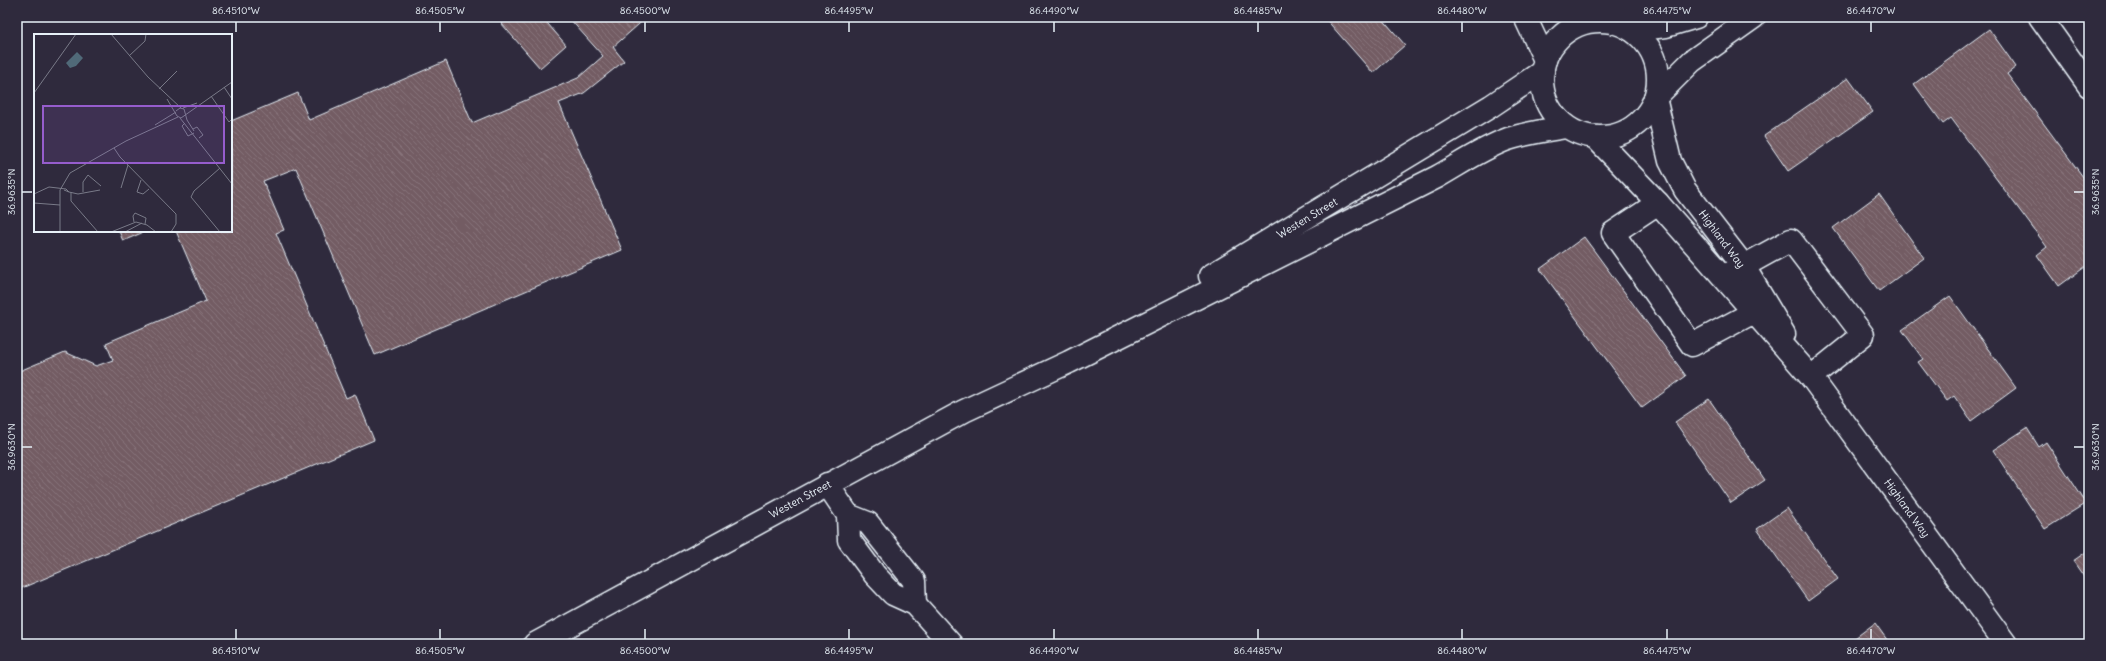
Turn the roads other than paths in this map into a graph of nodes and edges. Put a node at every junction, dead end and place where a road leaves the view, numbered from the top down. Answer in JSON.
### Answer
{"nodes":[{"id":1,"x":1526,"y":17,"type":"edge"},
{"id":2,"x":1696,"y":17,"type":"edge"},
{"id":3,"x":1754,"y":17,"type":"edge"},
{"id":4,"x":2040,"y":17,"type":"edge"},
{"id":5,"x":1600,"y":19,"type":"edge"},
{"id":6,"x":1632,"y":30,"type":"junction"},
{"id":7,"x":1544,"y":66,"type":"junction"},
{"id":8,"x":2089,"y":86,"type":"edge"},
{"id":9,"x":1656,"y":98,"type":"junction"},
{"id":10,"x":1566,"y":127,"type":"junction"},
{"id":11,"x":1595,"y":137,"type":"junction"},
{"id":12,"x":1658,"y":203,"type":"junction"},
{"id":13,"x":1743,"y":265,"type":"junction"},
{"id":14,"x":1723,"y":278,"type":"junction"},
{"id":15,"x":1752,"y":313,"type":"junction"},
{"id":16,"x":1069,"y":362,"type":"junction"},
{"id":17,"x":1809,"y":375,"type":"junction"},
{"id":18,"x":827,"y":484,"type":"junction"},
{"id":19,"x":535,"y":644,"type":"edge"},
{"id":20,"x":951,"y":644,"type":"edge"},
{"id":21,"x":2006,"y":644,"type":"edge"}],
"edges":[{"from":1,"to":7,"type":"street"},
{"from":2,"to":6,"type":"street"},
{"from":3,"to":9,"type":"street"},
{"from":4,"to":8,"type":"street"},
{"from":5,"to":6,"type":"street"},
{"from":5,"to":7,"type":"street"},
{"from":6,"to":9,"type":"street"},
{"from":7,"to":10,"type":"street"},
{"from":7,"to":16,"type":"street","name":"Westen Street"},
{"from":9,"to":11,"type":"street"},
{"from":9,"to":13,"type":"street","name":"Highland Way"},
{"from":10,"to":11,"type":"street"},
{"from":10,"to":16,"type":"street","name":"Westen Street"},
{"from":11,"to":12,"type":"street","name":"Highland Way"},
{"from":12,"to":14,"type":"street","name":"Highland Way"},
{"from":12,"to":15,"type":"street"},
{"from":13,"to":14,"type":"street"},
{"from":13,"to":17,"type":"street","name":"Highland Way"},
{"from":13,"to":17,"type":"street"},
{"from":14,"to":15,"type":"street","name":"Highland Way"},
{"from":15,"to":17,"type":"street","name":"Highland Way"},
{"from":16,"to":18,"type":"street","name":"Westen Street"},
{"from":17,"to":21,"type":"street","name":"Highland Way"},
{"from":18,"to":19,"type":"street","name":"Westen Street"},
{"from":18,"to":20,"type":"street"}]}
